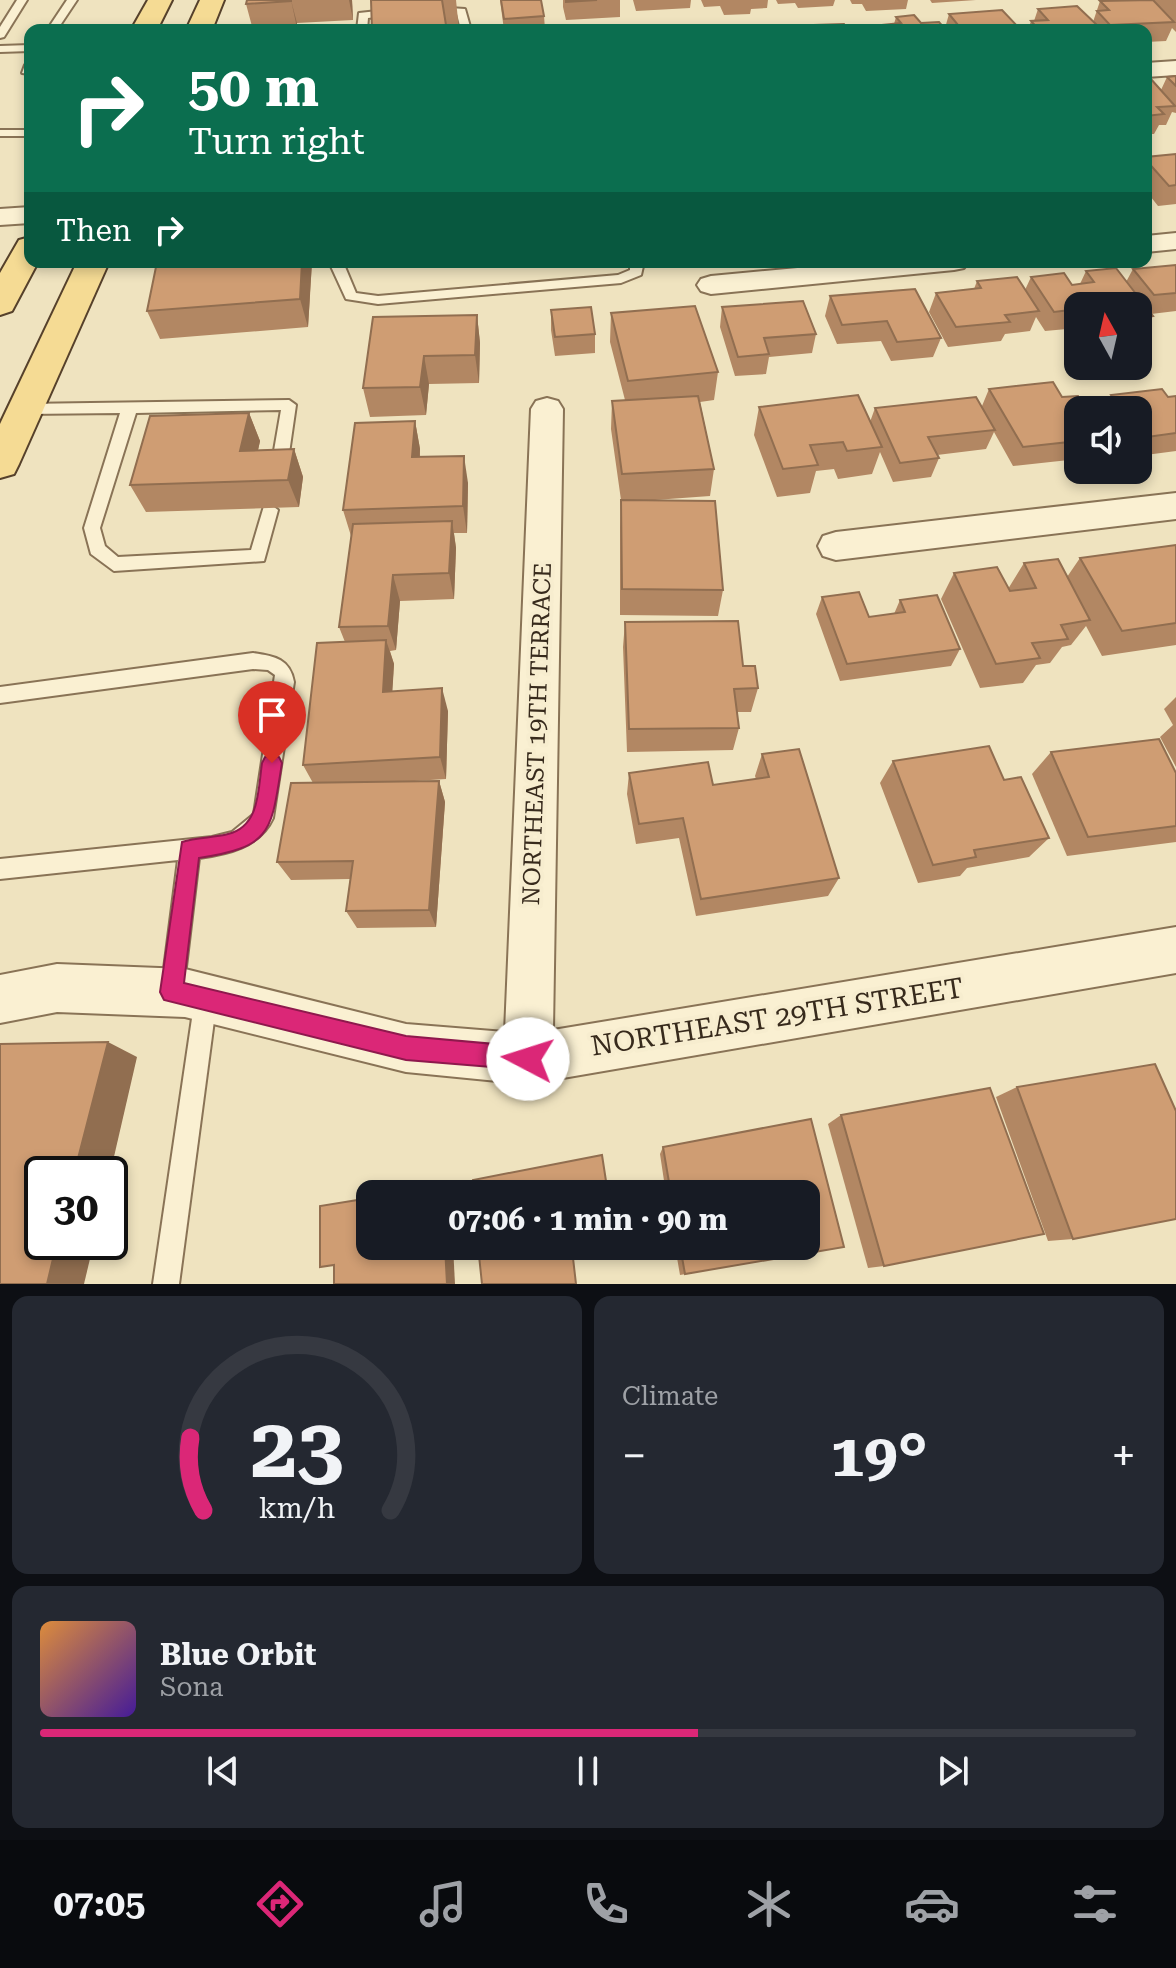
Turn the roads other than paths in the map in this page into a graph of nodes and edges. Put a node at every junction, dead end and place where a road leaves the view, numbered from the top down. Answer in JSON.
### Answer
{"nodes":[{"id":1,"x":22,"y":0,"type":"edge"},
{"id":2,"x":72,"y":0,"type":"edge"},
{"id":3,"x":160,"y":0,"type":"edge"},
{"id":4,"x":212,"y":0,"type":"edge"},
{"id":5,"x":422,"y":10,"type":"edge"},
{"id":6,"x":408,"y":11,"type":"edge"},
{"id":7,"x":56,"y":24,"type":"edge"},
{"id":8,"x":147,"y":24,"type":"edge"},
{"id":9,"x":202,"y":24,"type":"edge"},
{"id":10,"x":362,"y":24,"type":"edge"},
{"id":11,"x":464,"y":24,"type":"edge"},
{"id":12,"x":0,"y":35,"type":"edge"},
{"id":13,"x":24,"y":48,"type":"edge"},
{"id":14,"x":0,"y":49,"type":"edge"},
{"id":15,"x":1176,"y":68,"type":"edge"},
{"id":16,"x":1152,"y":70,"type":"edge"},
{"id":17,"x":0,"y":133,"type":"edge"},
{"id":18,"x":24,"y":133,"type":"edge"},
{"id":19,"x":24,"y":215,"type":"edge"},
{"id":20,"x":0,"y":217,"type":"edge"},
{"id":21,"x":1176,"y":241,"type":"edge"},
{"id":22,"x":1152,"y":243,"type":"edge"},
{"id":23,"x":24,"y":258,"type":"edge"},
{"id":24,"x":69,"y":268,"type":"edge"},
{"id":25,"x":90,"y":268,"type":"edge"},
{"id":26,"x":344,"y":268,"type":"edge"},
{"id":27,"x":636,"y":268,"type":"edge"},
{"id":28,"x":891,"y":268,"type":"edge"},
{"id":29,"x":711,"y":285,"type":"dead end"},
{"id":30,"x":0,"y":304,"type":"edge"},
{"id":31,"x":70,"y":312,"type":"junction"},
{"id":32,"x":130,"y":406,"type":"junction"},
{"id":33,"x":25,"y":409,"type":"junction"},
{"id":34,"x":547,"y":409,"type":"dead end"},
{"id":35,"x":0,"y":464,"type":"edge"},
{"id":36,"x":277,"y":482,"type":"edge"},
{"id":37,"x":1176,"y":506,"type":"edge"},
{"id":38,"x":270,"y":510,"type":"edge"},
{"id":39,"x":836,"y":546,"type":"dead end"},
{"id":40,"x":0,"y":695,"type":"edge"},
{"id":41,"x":190,"y":849,"type":"junction"},
{"id":42,"x":0,"y":869,"type":"edge"},
{"id":43,"x":1176,"y":950,"type":"edge"},
{"id":44,"x":189,"y":995,"type":"junction"},
{"id":45,"x":0,"y":999,"type":"edge"},
{"id":46,"x":528,"y":1059,"type":"junction"},
{"id":47,"x":166,"y":1284,"type":"edge"}],
"edges":[{"from":1,"to":12,"type":"lane"},
{"from":2,"to":7,"type":"lane"},
{"from":3,"to":8,"type":"main road"},
{"from":4,"to":9,"type":"main road"},
{"from":5,"to":11,"type":"lane"},
{"from":6,"to":10,"type":"lane"},
{"from":13,"to":14,"type":"lane"},
{"from":15,"to":16,"type":"street"},
{"from":17,"to":18,"type":"lane"},
{"from":19,"to":20,"type":"street"},
{"from":21,"to":22,"type":"street"},
{"from":23,"to":30,"type":"main road"},
{"from":24,"to":31,"type":"main road"},
{"from":25,"to":31,"type":"main road"},
{"from":26,"to":27,"type":"lane"},
{"from":28,"to":29,"type":"street"},
{"from":31,"to":33,"type":"main road"},
{"from":32,"to":33,"type":"lane"},
{"from":32,"to":36,"type":"lane"},
{"from":32,"to":38,"type":"lane"},
{"from":33,"to":35,"type":"main road"},
{"from":34,"to":46,"type":"street","name":"NORTHEAST 19TH TERRACE"},
{"from":37,"to":39,"type":"street"},
{"from":40,"to":41,"type":"lane"},
{"from":41,"to":42,"type":"lane"},
{"from":41,"to":44,"type":"lane"},
{"from":43,"to":46,"type":"street","name":"NORTHEAST 29TH STREET"},
{"from":44,"to":45,"type":"street","name":"NORTHEAST 29TH STREET"},
{"from":44,"to":46,"type":"street","name":"NORTHEAST 29TH STREET"},
{"from":44,"to":47,"type":"lane"}]}
